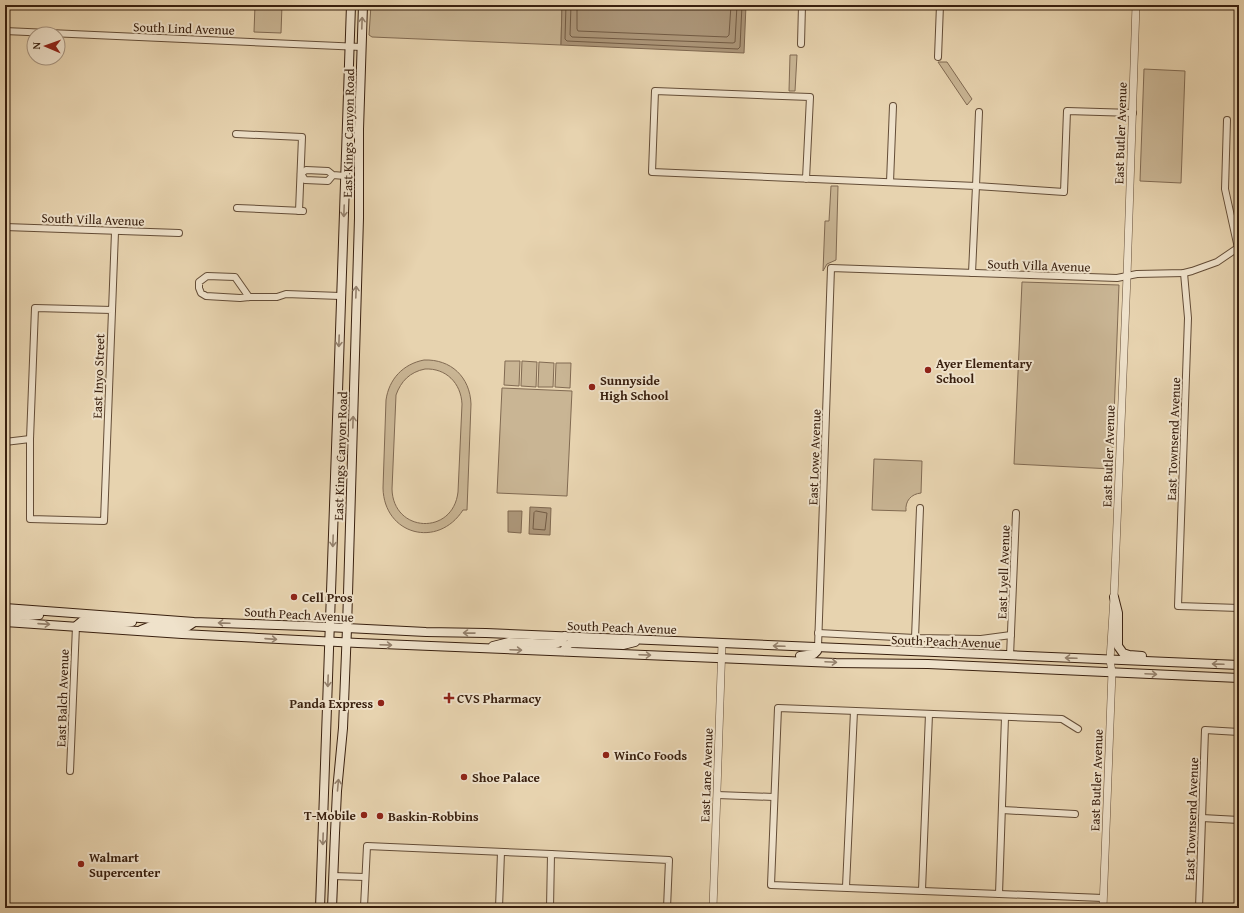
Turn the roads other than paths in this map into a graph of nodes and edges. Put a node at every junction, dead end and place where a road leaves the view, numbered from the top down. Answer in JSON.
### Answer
{"nodes":[{"id":1,"x":351,"y":5,"type":"edge"},
{"id":2,"x":363,"y":5,"type":"edge"},
{"id":3,"x":802,"y":5,"type":"edge"},
{"id":4,"x":940,"y":5,"type":"edge"},
{"id":5,"x":1136,"y":5,"type":"edge"},
{"id":6,"x":5,"y":31,"type":"edge"},
{"id":7,"x":801,"y":44,"type":"dead end"},
{"id":8,"x":350,"y":46,"type":"junction"},
{"id":9,"x":361,"y":47,"type":"junction"},
{"id":10,"x":938,"y":57,"type":"dead end"},
{"id":11,"x":893,"y":106,"type":"dead end"},
{"id":12,"x":979,"y":112,"type":"dead end"},
{"id":13,"x":1133,"y":113,"type":"junction"},
{"id":14,"x":1227,"y":120,"type":"dead end"},
{"id":15,"x":236,"y":134,"type":"dead end"},
{"id":16,"x":301,"y":174,"type":"junction"},
{"id":17,"x":333,"y":175,"type":"junction"},
{"id":18,"x":345,"y":176,"type":"junction"},
{"id":19,"x":806,"y":179,"type":"junction"},
{"id":20,"x":890,"y":182,"type":"junction"},
{"id":21,"x":976,"y":186,"type":"junction"},
{"id":22,"x":237,"y":208,"type":"dead end"},
{"id":23,"x":5,"y":227,"type":"edge"},
{"id":24,"x":115,"y":232,"type":"junction"},
{"id":25,"x":179,"y":233,"type":"dead end"},
{"id":26,"x":1239,"y":248,"type":"edge"},
{"id":27,"x":831,"y":268,"type":"joint"},
{"id":28,"x":1184,"y":273,"type":"junction"},
{"id":29,"x":972,"y":274,"type":"junction"},
{"id":30,"x":1127,"y":276,"type":"junction"},
{"id":31,"x":340,"y":296,"type":"junction"},
{"id":32,"x":249,"y":297,"type":"junction"},
{"id":33,"x":112,"y":310,"type":"junction"},
{"id":34,"x":30,"y":439,"type":"junction"},
{"id":35,"x":5,"y":442,"type":"edge"},
{"id":36,"x":920,"y":508,"type":"dead end"},
{"id":37,"x":1016,"y":513,"type":"dead end"},
{"id":38,"x":1114,"y":597,"type":"junction"},
{"id":39,"x":5,"y":608,"type":"edge"},
{"id":40,"x":1239,"y":608,"type":"edge"},
{"id":41,"x":56,"y":613,"type":"junction"},
{"id":42,"x":5,"y":615,"type":"edge"},
{"id":43,"x":151,"y":620,"type":"junction"},
{"id":44,"x":5,"y":622,"type":"edge"},
{"id":45,"x":194,"y":622,"type":"junction"},
{"id":46,"x":76,"y":626,"type":"junction"},
{"id":47,"x":330,"y":627,"type":"junction"},
{"id":48,"x":347,"y":628,"type":"junction"},
{"id":49,"x":139,"y":630,"type":"junction"},
{"id":50,"x":818,"y":633,"type":"junction"},
{"id":51,"x":1011,"y":635,"type":"junction"},
{"id":52,"x":565,"y":636,"type":"junction"},
{"id":53,"x":915,"y":638,"type":"junction"},
{"id":54,"x":648,"y":640,"type":"junction"},
{"id":55,"x":330,"y":642,"type":"junction"},
{"id":56,"x":347,"y":643,"type":"junction"},
{"id":57,"x":722,"y":643,"type":"junction"},
{"id":58,"x":818,"y":647,"type":"junction"},
{"id":59,"x":481,"y":648,"type":"junction"},
{"id":60,"x":564,"y":651,"type":"junction"},
{"id":61,"x":1010,"y":656,"type":"junction"},
{"id":62,"x":722,"y":658,"type":"junction"},
{"id":63,"x":771,"y":659,"type":"junction"},
{"id":64,"x":1110,"y":660,"type":"junction"},
{"id":65,"x":1168,"y":662,"type":"junction"},
{"id":66,"x":1239,"y":665,"type":"edge"},
{"id":67,"x":1112,"y":672,"type":"junction"},
{"id":68,"x":1239,"y":678,"type":"edge"},
{"id":69,"x":854,"y":711,"type":"junction"},
{"id":70,"x":928,"y":714,"type":"junction"},
{"id":71,"x":1005,"y":717,"type":"junction"},
{"id":72,"x":1078,"y":729,"type":"dead end"},
{"id":73,"x":1239,"y":732,"type":"edge"},
{"id":74,"x":70,"y":771,"type":"dead end"},
{"id":75,"x":717,"y":795,"type":"junction"},
{"id":76,"x":774,"y":797,"type":"junction"},
{"id":77,"x":1002,"y":810,"type":"junction"},
{"id":78,"x":1075,"y":814,"type":"dead end"},
{"id":79,"x":1202,"y":818,"type":"junction"},
{"id":80,"x":1239,"y":820,"type":"edge"},
{"id":81,"x":501,"y":852,"type":"junction"},
{"id":82,"x":552,"y":854,"type":"junction"},
{"id":83,"x":333,"y":876,"type":"junction"},
{"id":84,"x":365,"y":877,"type":"junction"},
{"id":85,"x":846,"y":887,"type":"junction"},
{"id":86,"x":922,"y":890,"type":"junction"},
{"id":87,"x":999,"y":894,"type":"junction"},
{"id":88,"x":1103,"y":898,"type":"junction"},
{"id":89,"x":320,"y":908,"type":"edge"},
{"id":90,"x":332,"y":908,"type":"edge"},
{"id":91,"x":377,"y":908,"type":"edge"},
{"id":92,"x":499,"y":908,"type":"edge"},
{"id":93,"x":550,"y":908,"type":"edge"},
{"id":94,"x":667,"y":908,"type":"edge"},
{"id":95,"x":713,"y":908,"type":"edge"},
{"id":96,"x":1103,"y":908,"type":"edge"},
{"id":97,"x":1199,"y":908,"type":"edge"}],
"edges":[{"from":1,"to":8,"type":"main road","name":"East Kings Canyon Road"},
{"from":9,"to":2,"type":"main road","name":"East Kings Canyon Road","one_way":true},
{"from":3,"to":7,"type":"street"},
{"from":4,"to":10,"type":"street"},
{"from":5,"to":13,"type":"street","name":"East Butler Avenue"},
{"from":6,"to":8,"type":"street","name":"South Lind Avenue"},
{"from":8,"to":9,"type":"street","name":"South Lind Avenue"},
{"from":8,"to":18,"type":"main road","name":"East Kings Canyon Road"},
{"from":48,"to":9,"type":"main road","name":"East Kings Canyon Road","one_way":true},
{"from":11,"to":20,"type":"street"},
{"from":12,"to":21,"type":"street"},
{"from":13,"to":21,"type":"street"},
{"from":13,"to":30,"type":"street","name":"East Butler Avenue"},
{"from":14,"to":26,"type":"street"},
{"from":15,"to":16,"type":"street"},
{"from":16,"to":17,"type":"street"},
{"from":16,"to":17,"type":"street"},
{"from":16,"to":22,"type":"street"},
{"from":17,"to":18,"type":"street"},
{"from":18,"to":31,"type":"main road","name":"East Kings Canyon Road","one_way":true},
{"from":19,"to":19,"type":"street"},
{"from":19,"to":20,"type":"street"},
{"from":20,"to":21,"type":"street"},
{"from":21,"to":29,"type":"street"},
{"from":23,"to":24,"type":"street","name":"South Villa Avenue"},
{"from":24,"to":25,"type":"street","name":"South Villa Avenue"},
{"from":24,"to":33,"type":"street","name":"East Inyo Street"},
{"from":26,"to":28,"type":"street","name":"South Villa Avenue"},
{"from":27,"to":29,"type":"street","name":"South Villa Avenue"},
{"from":27,"to":50,"type":"street","name":"East Lowe Avenue"},
{"from":28,"to":30,"type":"street","name":"South Villa Avenue"},
{"from":28,"to":40,"type":"street","name":"East Townsend Avenue"},
{"from":29,"to":30,"type":"street","name":"South Villa Avenue"},
{"from":30,"to":38,"type":"street","name":"East Butler Avenue"},
{"from":31,"to":32,"type":"street"},
{"from":31,"to":47,"type":"main road","name":"East Kings Canyon Road","one_way":true},
{"from":32,"to":32,"type":"street"},
{"from":33,"to":34,"type":"street"},
{"from":33,"to":34,"type":"street","name":"East Inyo Street"},
{"from":34,"to":35,"type":"street"},
{"from":36,"to":53,"type":"street"},
{"from":37,"to":51,"type":"street","name":"East Lyell Avenue"},
{"from":38,"to":64,"type":"street","name":"East Butler Avenue"},
{"from":38,"to":65,"type":"main road"},
{"from":39,"to":41,"type":"main road","name":"South Peach Avenue"},
{"from":41,"to":42,"type":"main road"},
{"from":41,"to":43,"type":"main road","name":"South Peach Avenue"},
{"from":43,"to":45,"type":"main road","name":"South Peach Avenue"},
{"from":43,"to":46,"type":"main road"},
{"from":44,"to":46,"type":"main road","name":"South Peach Avenue","one_way":true},
{"from":47,"to":45,"type":"main road","name":"South Peach Avenue","one_way":true},
{"from":45,"to":49,"type":"main road"},
{"from":46,"to":49,"type":"main road","name":"South Peach Avenue"},
{"from":46,"to":74,"type":"street","name":"East Balch Avenue"},
{"from":47,"to":48,"type":"main road","name":"South Peach Avenue"},
{"from":47,"to":55,"type":"main road","name":"East Kings Canyon Road"},
{"from":52,"to":48,"type":"main road","name":"South Peach Avenue","one_way":true},
{"from":48,"to":56,"type":"main road","name":"East Kings Canyon Road"},
{"from":49,"to":55,"type":"main road","name":"South Peach Avenue","one_way":true},
{"from":50,"to":53,"type":"street","name":"South Peach Avenue"},
{"from":50,"to":58,"type":"street","name":"East Lowe Avenue"},
{"from":51,"to":53,"type":"street","name":"South Peach Avenue"},
{"from":51,"to":61,"type":"street","name":"East Lyell Avenue"},
{"from":52,"to":54,"type":"main road","name":"South Peach Avenue"},
{"from":52,"to":59,"type":"main road"},
{"from":54,"to":57,"type":"main road","name":"South Peach Avenue"},
{"from":54,"to":60,"type":"main road"},
{"from":55,"to":56,"type":"main road","name":"South Peach Avenue"},
{"from":55,"to":89,"type":"main road","name":"East Kings Canyon Road","one_way":true},
{"from":56,"to":59,"type":"main road","name":"South Peach Avenue","one_way":true},
{"from":83,"to":56,"type":"main road","name":"East Kings Canyon Road","one_way":true},
{"from":58,"to":57,"type":"main road","name":"South Peach Avenue","one_way":true},
{"from":57,"to":62,"type":"street","name":"East Lane Avenue"},
{"from":58,"to":61,"type":"main road","name":"South Peach Avenue"},
{"from":58,"to":63,"type":"main road"},
{"from":59,"to":60,"type":"main road","name":"South Peach Avenue","one_way":true},
{"from":60,"to":62,"type":"main road","name":"South Peach Avenue","one_way":true},
{"from":64,"to":61,"type":"main road","name":"South Peach Avenue","one_way":true},
{"from":62,"to":63,"type":"main road","name":"South Peach Avenue"},
{"from":62,"to":75,"type":"street","name":"East Lane Avenue"},
{"from":63,"to":67,"type":"main road","name":"South Peach Avenue","one_way":true},
{"from":64,"to":65,"type":"main road","name":"South Peach Avenue"},
{"from":64,"to":67,"type":"street","name":"East Butler Avenue"},
{"from":66,"to":65,"type":"main road","name":"South Peach Avenue","one_way":true},
{"from":67,"to":68,"type":"main road","name":"South Peach Avenue","one_way":true},
{"from":67,"to":88,"type":"street","name":"East Butler Avenue"},
{"from":69,"to":70,"type":"street"},
{"from":69,"to":76,"type":"street"},
{"from":69,"to":85,"type":"street"},
{"from":70,"to":71,"type":"street"},
{"from":70,"to":86,"type":"street"},
{"from":71,"to":72,"type":"street"},
{"from":71,"to":77,"type":"street"},
{"from":73,"to":79,"type":"street","name":"East Townsend Avenue"},
{"from":75,"to":76,"type":"street"},
{"from":75,"to":95,"type":"street","name":"East Lane Avenue"},
{"from":76,"to":85,"type":"street"},
{"from":77,"to":78,"type":"street"},
{"from":77,"to":87,"type":"street"},
{"from":79,"to":80,"type":"street"},
{"from":79,"to":97,"type":"street","name":"East Townsend Avenue"},
{"from":81,"to":82,"type":"street"},
{"from":81,"to":84,"type":"street"},
{"from":81,"to":92,"type":"street"},
{"from":82,"to":93,"type":"street"},
{"from":82,"to":94,"type":"street"},
{"from":83,"to":84,"type":"street"},
{"from":83,"to":90,"type":"main road","name":"East Kings Canyon Road"},
{"from":84,"to":91,"type":"street"},
{"from":85,"to":86,"type":"street"},
{"from":86,"to":87,"type":"street"},
{"from":87,"to":88,"type":"street"},
{"from":88,"to":96,"type":"street","name":"East Butler Avenue"}]}
